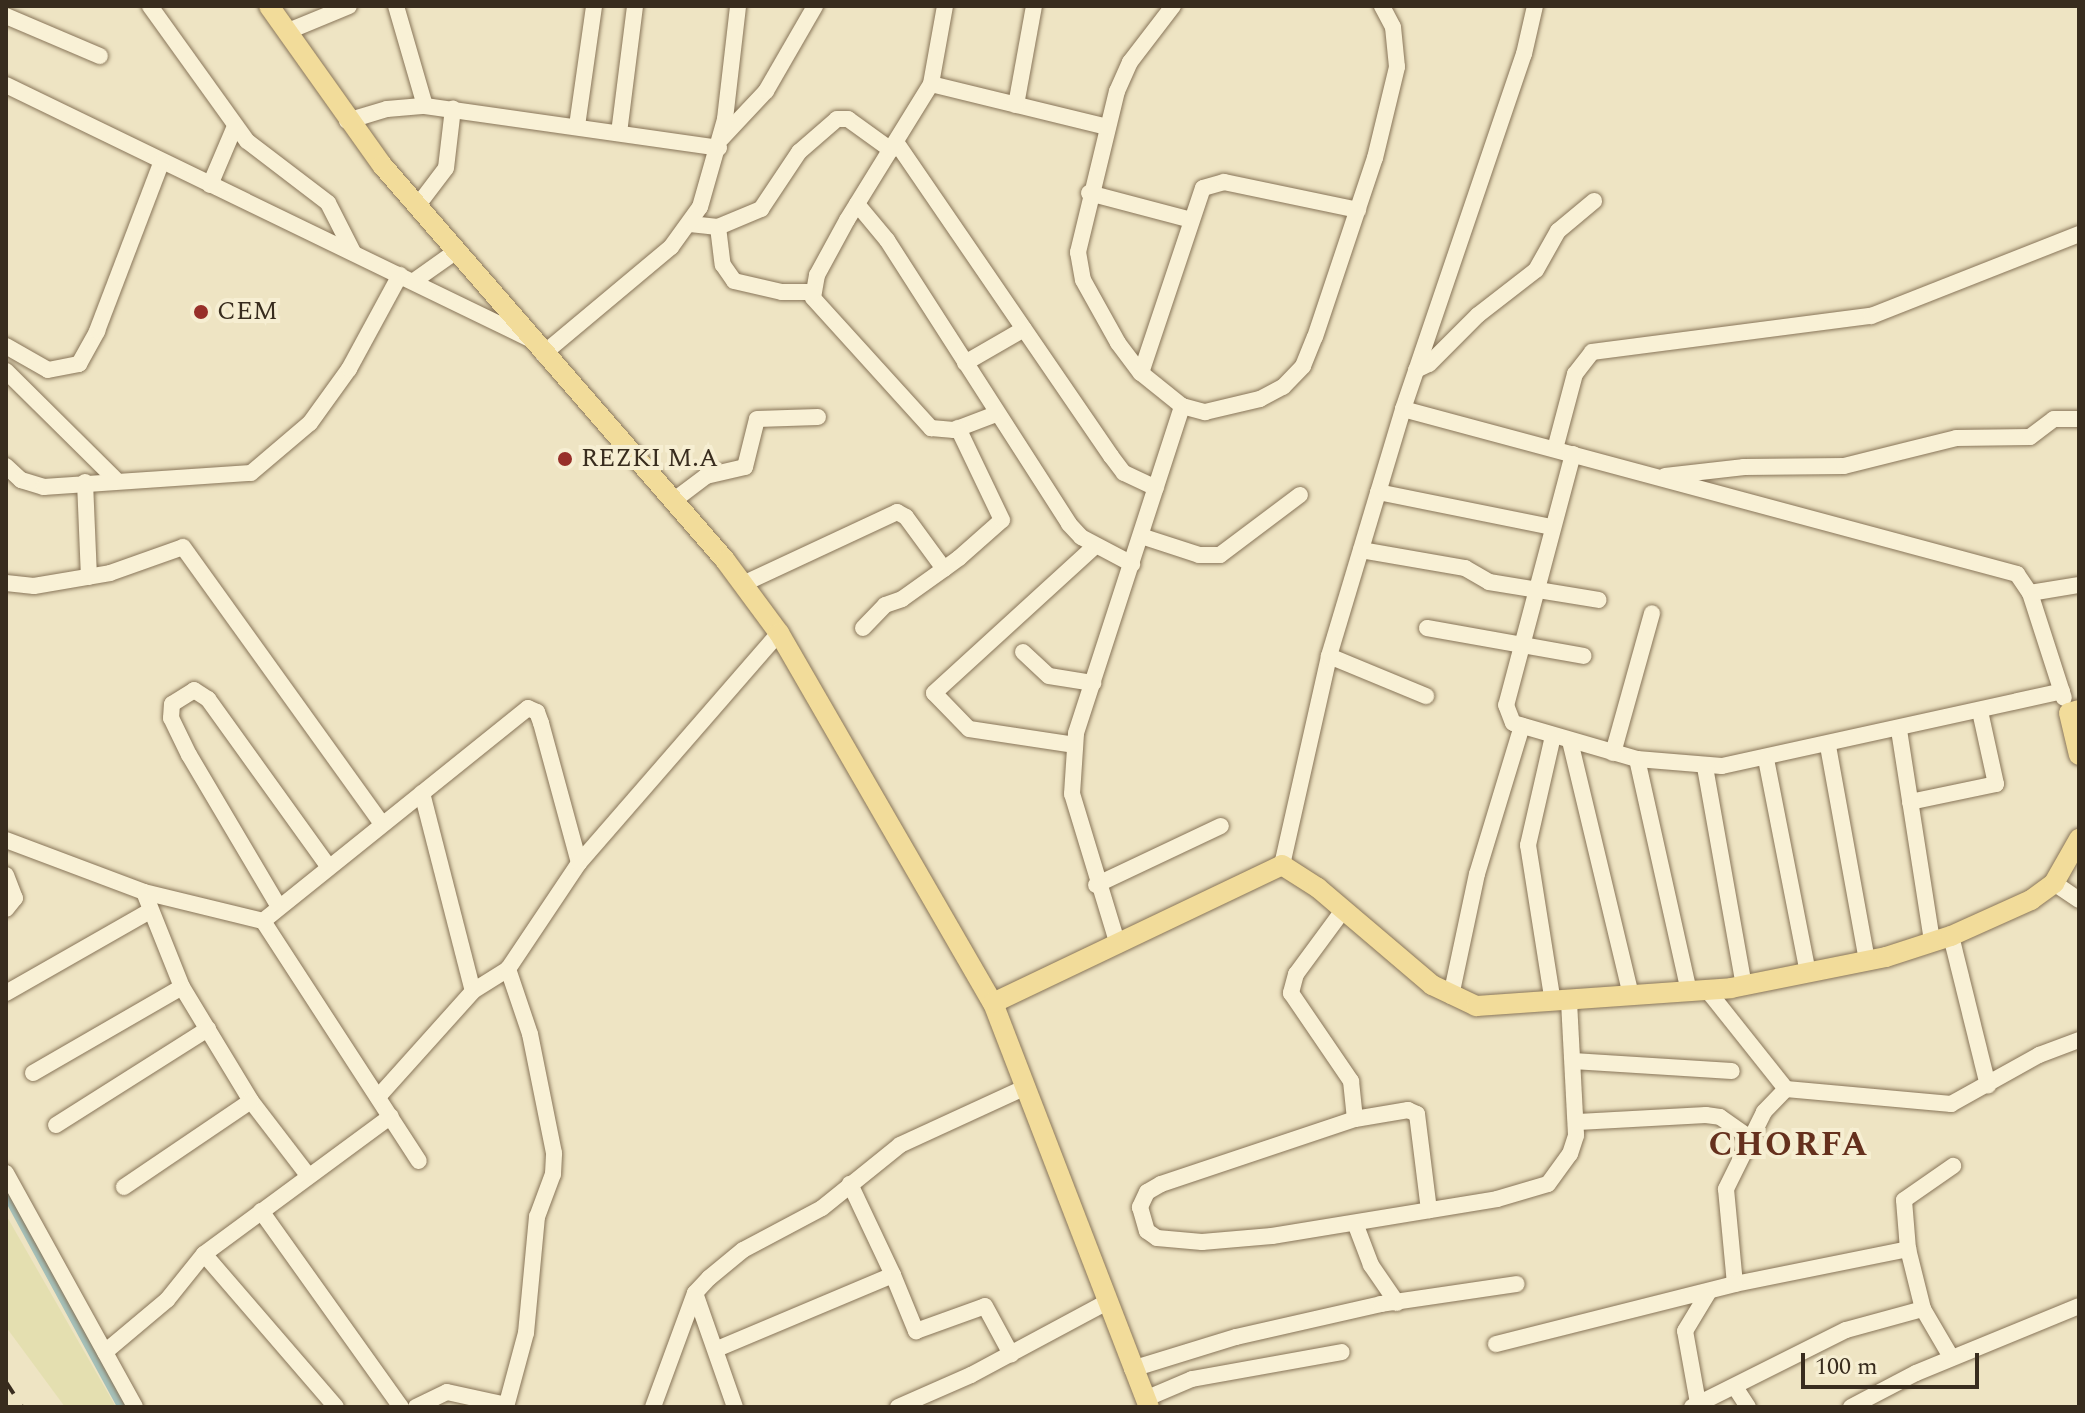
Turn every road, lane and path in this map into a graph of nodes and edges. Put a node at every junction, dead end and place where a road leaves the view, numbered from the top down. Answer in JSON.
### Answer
{"nodes":[{"id":1,"x":150,"y":6,"type":"edge"},
{"id":2,"x":269,"y":6,"type":"edge"},
{"id":3,"x":349,"y":6,"type":"edge"},
{"id":4,"x":396,"y":6,"type":"edge"},
{"id":5,"x":594,"y":6,"type":"edge"},
{"id":6,"x":635,"y":6,"type":"edge"},
{"id":7,"x":738,"y":6,"type":"edge"},
{"id":8,"x":815,"y":6,"type":"edge"},
{"id":9,"x":945,"y":6,"type":"edge"},
{"id":10,"x":1034,"y":6,"type":"edge"},
{"id":11,"x":1173,"y":6,"type":"edge"},
{"id":12,"x":1382,"y":6,"type":"edge"},
{"id":13,"x":1535,"y":6,"type":"edge"},
{"id":14,"x":6,"y":16,"type":"edge"},
{"id":15,"x":286,"y":32,"type":"junction"},
{"id":16,"x":100,"y":56,"type":"dead end"},
{"id":17,"x":931,"y":84,"type":"junction"},
{"id":18,"x":6,"y":85,"type":"edge"},
{"id":19,"x":1016,"y":105,"type":"junction"},
{"id":20,"x":425,"y":106,"type":"junction"},
{"id":21,"x":453,"y":108,"type":"junction"},
{"id":22,"x":347,"y":121,"type":"junction"},
{"id":23,"x":235,"y":126,"type":"junction"},
{"id":24,"x":577,"y":126,"type":"junction"},
{"id":25,"x":1107,"y":127,"type":"junction"},
{"id":26,"x":619,"y":133,"type":"junction"},
{"id":27,"x":720,"y":144,"type":"junction"},
{"id":28,"x":893,"y":146,"type":"junction"},
{"id":29,"x":161,"y":163,"type":"junction"},
{"id":30,"x":210,"y":185,"type":"junction"},
{"id":31,"x":1089,"y":193,"type":"junction"},
{"id":32,"x":1594,"y":201,"type":"dead end"},
{"id":33,"x":857,"y":204,"type":"junction"},
{"id":34,"x":418,"y":205,"type":"junction"},
{"id":35,"x":1358,"y":210,"type":"junction"},
{"id":36,"x":1191,"y":220,"type":"junction"},
{"id":37,"x":690,"y":224,"type":"junction"},
{"id":38,"x":718,"y":227,"type":"junction"},
{"id":39,"x":2079,"y":234,"type":"edge"},
{"id":40,"x":353,"y":252,"type":"junction"},
{"id":41,"x":455,"y":252,"type":"junction"},
{"id":42,"x":407,"y":278,"type":"junction"},
{"id":43,"x":812,"y":292,"type":"junction"},
{"id":44,"x":1024,"y":329,"type":"junction"},
{"id":45,"x":528,"y":338,"type":"junction"},
{"id":46,"x":6,"y":346,"type":"edge"},
{"id":47,"x":543,"y":354,"type":"junction"},
{"id":48,"x":965,"y":363,"type":"junction"},
{"id":49,"x":1416,"y":370,"type":"junction"},
{"id":50,"x":6,"y":371,"type":"edge"},
{"id":51,"x":1141,"y":373,"type":"junction"},
{"id":52,"x":1182,"y":406,"type":"junction"},
{"id":53,"x":1403,"y":409,"type":"junction"},
{"id":54,"x":996,"y":414,"type":"junction"},
{"id":55,"x":818,"y":417,"type":"dead end"},
{"id":56,"x":2079,"y":419,"type":"edge"},
{"id":57,"x":958,"y":428,"type":"junction"},
{"id":58,"x":1555,"y":449,"type":"junction"},
{"id":59,"x":1573,"y":454,"type":"junction"},
{"id":60,"x":6,"y":466,"type":"edge"},
{"id":61,"x":1659,"y":477,"type":"junction"},
{"id":62,"x":115,"y":479,"type":"junction"},
{"id":63,"x":85,"y":482,"type":"junction"},
{"id":64,"x":1156,"y":488,"type":"junction"},
{"id":65,"x":1378,"y":492,"type":"junction"},
{"id":66,"x":1300,"y":495,"type":"dead end"},
{"id":67,"x":673,"y":501,"type":"junction"},
{"id":68,"x":1551,"y":527,"type":"junction"},
{"id":69,"x":1141,"y":536,"type":"junction"},
{"id":70,"x":1095,"y":546,"type":"junction"},
{"id":71,"x":1361,"y":550,"type":"junction"},
{"id":72,"x":1132,"y":564,"type":"junction"},
{"id":73,"x":944,"y":569,"type":"junction"},
{"id":74,"x":89,"y":577,"type":"junction"},
{"id":75,"x":6,"y":583,"type":"edge"},
{"id":76,"x":745,"y":583,"type":"junction"},
{"id":77,"x":2079,"y":585,"type":"edge"},
{"id":78,"x":1536,"y":590,"type":"junction"},
{"id":79,"x":2030,"y":593,"type":"junction"},
{"id":80,"x":1599,"y":600,"type":"dead end"},
{"id":81,"x":1652,"y":613,"type":"dead end"},
{"id":82,"x":863,"y":628,"type":"dead end"},
{"id":83,"x":1427,"y":628,"type":"dead end"},
{"id":84,"x":779,"y":633,"type":"junction"},
{"id":85,"x":1521,"y":648,"type":"junction"},
{"id":86,"x":1023,"y":652,"type":"dead end"},
{"id":87,"x":1329,"y":656,"type":"junction"},
{"id":88,"x":1584,"y":656,"type":"dead end"},
{"id":89,"x":1093,"y":683,"type":"junction"},
{"id":90,"x":2062,"y":691,"type":"junction"},
{"id":91,"x":1426,"y":696,"type":"dead end"},
{"id":92,"x":1980,"y":711,"type":"junction"},
{"id":93,"x":2074,"y":711,"type":"edge"},
{"id":94,"x":1522,"y":726,"type":"junction"},
{"id":95,"x":1899,"y":730,"type":"junction"},
{"id":96,"x":1562,"y":738,"type":"junction"},
{"id":97,"x":1075,"y":745,"type":"junction"},
{"id":98,"x":1828,"y":746,"type":"junction"},
{"id":99,"x":1613,"y":753,"type":"junction"},
{"id":100,"x":2079,"y":755,"type":"edge"},
{"id":101,"x":1637,"y":759,"type":"junction"},
{"id":102,"x":1766,"y":759,"type":"junction"},
{"id":103,"x":1705,"y":767,"type":"junction"},
{"id":104,"x":422,"y":793,"type":"junction"},
{"id":105,"x":1910,"y":802,"type":"junction"},
{"id":106,"x":381,"y":823,"type":"junction"},
{"id":107,"x":1221,"y":826,"type":"dead end"},
{"id":108,"x":2079,"y":839,"type":"edge"},
{"id":109,"x":6,"y":840,"type":"edge"},
{"id":110,"x":579,"y":863,"type":"junction"},
{"id":111,"x":1282,"y":865,"type":"junction"},
{"id":112,"x":328,"y":866,"type":"junction"},
{"id":113,"x":6,"y":875,"type":"edge"},
{"id":114,"x":2054,"y":883,"type":"junction"},
{"id":115,"x":1096,"y":885,"type":"junction"},
{"id":116,"x":144,"y":892,"type":"junction"},
{"id":117,"x":2079,"y":900,"type":"edge"},
{"id":118,"x":279,"y":907,"type":"junction"},
{"id":119,"x":6,"y":909,"type":"edge"},
{"id":120,"x":1344,"y":909,"type":"junction"},
{"id":121,"x":148,"y":912,"type":"junction"},
{"id":122,"x":263,"y":921,"type":"junction"},
{"id":123,"x":1941,"y":938,"type":"junction"},
{"id":124,"x":1118,"y":945,"type":"junction"},
{"id":125,"x":1867,"y":961,"type":"junction"},
{"id":126,"x":508,"y":969,"type":"junction"},
{"id":127,"x":1808,"y":974,"type":"junction"},
{"id":128,"x":1744,"y":986,"type":"junction"},
{"id":129,"x":182,"y":987,"type":"junction"},
{"id":130,"x":473,"y":991,"type":"junction"},
{"id":131,"x":1698,"y":991,"type":"junction"},
{"id":132,"x":6,"y":993,"type":"edge"},
{"id":133,"x":1451,"y":996,"type":"junction"},
{"id":134,"x":1631,"y":996,"type":"junction"},
{"id":135,"x":1561,"y":1001,"type":"junction"},
{"id":136,"x":993,"y":1003,"type":"junction"},
{"id":137,"x":208,"y":1029,"type":"junction"},
{"id":138,"x":2079,"y":1040,"type":"edge"},
{"id":139,"x":1573,"y":1061,"type":"junction"},
{"id":140,"x":1732,"y":1071,"type":"dead end"},
{"id":141,"x":33,"y":1073,"type":"dead end"},
{"id":142,"x":1988,"y":1086,"type":"junction"},
{"id":143,"x":1024,"y":1088,"type":"junction"},
{"id":144,"x":1786,"y":1089,"type":"junction"},
{"id":145,"x":378,"y":1097,"type":"junction"},
{"id":146,"x":251,"y":1101,"type":"junction"},
{"id":147,"x":391,"y":1116,"type":"junction"},
{"id":148,"x":1355,"y":1119,"type":"junction"},
{"id":149,"x":1578,"y":1122,"type":"junction"},
{"id":150,"x":56,"y":1125,"type":"dead end"},
{"id":151,"x":1750,"y":1138,"type":"junction"},
{"id":152,"x":419,"y":1161,"type":"dead end"},
{"id":153,"x":1953,"y":1166,"type":"dead end"},
{"id":154,"x":6,"y":1173,"type":"edge"},
{"id":155,"x":307,"y":1174,"type":"junction"},
{"id":156,"x":850,"y":1184,"type":"junction"},
{"id":157,"x":124,"y":1187,"type":"dead end"},
{"id":158,"x":1429,"y":1210,"type":"junction"},
{"id":159,"x":261,"y":1211,"type":"junction"},
{"id":160,"x":1355,"y":1223,"type":"junction"},
{"id":161,"x":1908,"y":1249,"type":"junction"},
{"id":162,"x":204,"y":1254,"type":"junction"},
{"id":163,"x":893,"y":1275,"type":"junction"},
{"id":164,"x":1517,"y":1284,"type":"dead end"},
{"id":165,"x":1735,"y":1284,"type":"junction"},
{"id":166,"x":695,"y":1293,"type":"junction"},
{"id":167,"x":1708,"y":1293,"type":"junction"},
{"id":168,"x":1105,"y":1303,"type":"junction"},
{"id":169,"x":1397,"y":1303,"type":"junction"},
{"id":170,"x":2079,"y":1306,"type":"edge"},
{"id":171,"x":1923,"y":1309,"type":"junction"},
{"id":172,"x":1496,"y":1344,"type":"dead end"},
{"id":173,"x":717,"y":1349,"type":"junction"},
{"id":174,"x":105,"y":1352,"type":"junction"},
{"id":175,"x":1342,"y":1352,"type":"dead end"},
{"id":176,"x":1011,"y":1354,"type":"junction"},
{"id":177,"x":1951,"y":1357,"type":"junction"},
{"id":178,"x":1132,"y":1369,"type":"junction"},
{"id":179,"x":1735,"y":1387,"type":"junction"},
{"id":180,"x":1147,"y":1403,"type":"edge"},
{"id":181,"x":1695,"y":1405,"type":"edge"},
{"id":182,"x":506,"y":1406,"type":"edge"},
{"id":183,"x":135,"y":1407,"type":"edge"},
{"id":184,"x":336,"y":1407,"type":"edge"},
{"id":185,"x":401,"y":1407,"type":"edge"},
{"id":186,"x":416,"y":1407,"type":"edge"},
{"id":187,"x":653,"y":1407,"type":"edge"},
{"id":188,"x":735,"y":1407,"type":"edge"},
{"id":189,"x":898,"y":1407,"type":"edge"},
{"id":190,"x":1748,"y":1407,"type":"edge"},
{"id":191,"x":1851,"y":1407,"type":"edge"}],
"edges":[{"from":1,"to":23,"type":"street"},
{"from":2,"to":15,"type":"main road"},
{"from":3,"to":15,"type":"street"},
{"from":4,"to":20,"type":"street"},
{"from":5,"to":24,"type":"street"},
{"from":6,"to":26,"type":"street"},
{"from":7,"to":27,"type":"street"},
{"from":8,"to":27,"type":"street"},
{"from":9,"to":17,"type":"street"},
{"from":10,"to":19,"type":"street"},
{"from":11,"to":25,"type":"street"},
{"from":12,"to":35,"type":"street"},
{"from":13,"to":49,"type":"street"},
{"from":14,"to":16,"type":"street"},
{"from":15,"to":22,"type":"main road"},
{"from":17,"to":19,"type":"street"},
{"from":17,"to":28,"type":"street"},
{"from":18,"to":29,"type":"street"},
{"from":19,"to":25,"type":"street"},
{"from":20,"to":21,"type":"street"},
{"from":20,"to":22,"type":"street"},
{"from":21,"to":24,"type":"street"},
{"from":21,"to":34,"type":"street"},
{"from":22,"to":34,"type":"main road"},
{"from":23,"to":30,"type":"street"},
{"from":23,"to":40,"type":"street"},
{"from":24,"to":26,"type":"street"},
{"from":25,"to":31,"type":"street"},
{"from":26,"to":27,"type":"street"},
{"from":27,"to":37,"type":"street"},
{"from":28,"to":33,"type":"street"},
{"from":28,"to":38,"type":"street"},
{"from":28,"to":44,"type":"street"},
{"from":29,"to":30,"type":"street"},
{"from":29,"to":46,"type":"street"},
{"from":30,"to":40,"type":"street"},
{"from":31,"to":36,"type":"street"},
{"from":31,"to":51,"type":"street"},
{"from":32,"to":49,"type":"street"},
{"from":33,"to":43,"type":"street"},
{"from":33,"to":48,"type":"street"},
{"from":34,"to":41,"type":"main road"},
{"from":35,"to":36,"type":"street"},
{"from":35,"to":52,"type":"street"},
{"from":36,"to":51,"type":"street"},
{"from":37,"to":38,"type":"street"},
{"from":37,"to":47,"type":"street"},
{"from":38,"to":43,"type":"street"},
{"from":39,"to":58,"type":"street"},
{"from":40,"to":42,"type":"street"},
{"from":41,"to":42,"type":"street"},
{"from":41,"to":45,"type":"main road"},
{"from":42,"to":45,"type":"street"},
{"from":42,"to":62,"type":"street"},
{"from":43,"to":57,"type":"street"},
{"from":44,"to":48,"type":"street"},
{"from":44,"to":64,"type":"street"},
{"from":45,"to":47,"type":"main road"},
{"from":47,"to":67,"type":"main road"},
{"from":48,"to":54,"type":"street"},
{"from":49,"to":53,"type":"street"},
{"from":50,"to":62,"type":"street"},
{"from":51,"to":52,"type":"street"},
{"from":52,"to":64,"type":"street"},
{"from":53,"to":58,"type":"street"},
{"from":53,"to":65,"type":"street"},
{"from":54,"to":57,"type":"street"},
{"from":54,"to":70,"type":"street"},
{"from":55,"to":67,"type":"street"},
{"from":56,"to":61,"type":"street"},
{"from":57,"to":73,"type":"street"},
{"from":58,"to":59,"type":"street"},
{"from":59,"to":61,"type":"street"},
{"from":59,"to":68,"type":"street"},
{"from":60,"to":63,"type":"street"},
{"from":61,"to":79,"type":"street"},
{"from":62,"to":63,"type":"street"},
{"from":63,"to":74,"type":"street"},
{"from":64,"to":69,"type":"street"},
{"from":65,"to":68,"type":"street"},
{"from":65,"to":71,"type":"street"},
{"from":66,"to":69,"type":"street"},
{"from":67,"to":76,"type":"main road"},
{"from":68,"to":78,"type":"street"},
{"from":69,"to":72,"type":"street"},
{"from":70,"to":72,"type":"street"},
{"from":70,"to":97,"type":"street"},
{"from":71,"to":78,"type":"street"},
{"from":71,"to":87,"type":"street"},
{"from":72,"to":89,"type":"street"},
{"from":73,"to":76,"type":"street"},
{"from":73,"to":82,"type":"street"},
{"from":74,"to":75,"type":"street"},
{"from":74,"to":106,"type":"street"},
{"from":76,"to":84,"type":"main road"},
{"from":77,"to":79,"type":"street"},
{"from":78,"to":80,"type":"street"},
{"from":78,"to":85,"type":"street"},
{"from":79,"to":90,"type":"street"},
{"from":81,"to":99,"type":"street"},
{"from":83,"to":85,"type":"street"},
{"from":84,"to":110,"type":"street"},
{"from":84,"to":136,"type":"main road"},
{"from":85,"to":88,"type":"street"},
{"from":85,"to":94,"type":"street"},
{"from":86,"to":89,"type":"street"},
{"from":87,"to":91,"type":"street"},
{"from":87,"to":111,"type":"street"},
{"from":89,"to":97,"type":"street"},
{"from":90,"to":92,"type":"street"},
{"from":90,"to":93,"type":"street"},
{"from":92,"to":95,"type":"street"},
{"from":92,"to":105,"type":"street"},
{"from":93,"to":100,"type":"main road"},
{"from":94,"to":96,"type":"street"},
{"from":94,"to":133,"type":"street"},
{"from":95,"to":98,"type":"street"},
{"from":95,"to":105,"type":"street"},
{"from":96,"to":99,"type":"street"},
{"from":96,"to":134,"type":"street"},
{"from":96,"to":135,"type":"street"},
{"from":97,"to":115,"type":"street"},
{"from":98,"to":102,"type":"street"},
{"from":98,"to":125,"type":"street"},
{"from":99,"to":101,"type":"street"},
{"from":101,"to":103,"type":"street"},
{"from":101,"to":131,"type":"street"},
{"from":102,"to":103,"type":"street"},
{"from":102,"to":127,"type":"street"},
{"from":103,"to":128,"type":"street"},
{"from":104,"to":106,"type":"street"},
{"from":104,"to":110,"type":"street"},
{"from":104,"to":130,"type":"street"},
{"from":105,"to":123,"type":"street"},
{"from":106,"to":112,"type":"street"},
{"from":107,"to":115,"type":"street"},
{"from":108,"to":114,"type":"main road"},
{"from":109,"to":116,"type":"street"},
{"from":110,"to":126,"type":"street"},
{"from":111,"to":120,"type":"main road"},
{"from":111,"to":124,"type":"main road"},
{"from":112,"to":118,"type":"street"},
{"from":112,"to":118,"type":"street"},
{"from":113,"to":119,"type":"street"},
{"from":114,"to":117,"type":"street"},
{"from":114,"to":123,"type":"main road"},
{"from":115,"to":124,"type":"street"},
{"from":116,"to":121,"type":"street"},
{"from":116,"to":122,"type":"street"},
{"from":118,"to":122,"type":"street"},
{"from":120,"to":133,"type":"main road"},
{"from":120,"to":148,"type":"street"},
{"from":121,"to":129,"type":"street"},
{"from":121,"to":132,"type":"street"},
{"from":122,"to":145,"type":"street"},
{"from":123,"to":125,"type":"main road"},
{"from":123,"to":142,"type":"street"},
{"from":124,"to":136,"type":"main road"},
{"from":125,"to":127,"type":"main road"},
{"from":126,"to":130,"type":"street"},
{"from":126,"to":182,"type":"street"},
{"from":127,"to":128,"type":"main road"},
{"from":128,"to":131,"type":"main road"},
{"from":129,"to":137,"type":"street"},
{"from":129,"to":141,"type":"street"},
{"from":130,"to":145,"type":"street"},
{"from":131,"to":134,"type":"main road"},
{"from":131,"to":144,"type":"street"},
{"from":133,"to":135,"type":"main road"},
{"from":134,"to":135,"type":"main road"},
{"from":135,"to":139,"type":"street"},
{"from":136,"to":143,"type":"main road"},
{"from":137,"to":146,"type":"street"},
{"from":137,"to":150,"type":"street"},
{"from":138,"to":142,"type":"street"},
{"from":139,"to":140,"type":"street"},
{"from":139,"to":149,"type":"street"},
{"from":142,"to":144,"type":"street"},
{"from":143,"to":156,"type":"street"},
{"from":143,"to":168,"type":"main road"},
{"from":144,"to":151,"type":"street"},
{"from":145,"to":147,"type":"street"},
{"from":146,"to":155,"type":"street"},
{"from":146,"to":157,"type":"street"},
{"from":147,"to":152,"type":"street"},
{"from":147,"to":155,"type":"street"},
{"from":148,"to":158,"type":"street"},
{"from":148,"to":160,"type":"street"},
{"from":149,"to":151,"type":"street"},
{"from":149,"to":158,"type":"street"},
{"from":151,"to":165,"type":"street"},
{"from":153,"to":161,"type":"street"},
{"from":154,"to":174,"type":"street"},
{"from":155,"to":159,"type":"street"},
{"from":156,"to":163,"type":"street"},
{"from":156,"to":166,"type":"street"},
{"from":158,"to":160,"type":"street"},
{"from":159,"to":162,"type":"street"},
{"from":159,"to":185,"type":"street"},
{"from":160,"to":169,"type":"street"},
{"from":161,"to":165,"type":"street"},
{"from":161,"to":171,"type":"street"},
{"from":162,"to":174,"type":"street"},
{"from":162,"to":184,"type":"street"},
{"from":163,"to":173,"type":"street"},
{"from":163,"to":176,"type":"street"},
{"from":164,"to":169,"type":"street"},
{"from":165,"to":167,"type":"street"},
{"from":166,"to":173,"type":"street"},
{"from":166,"to":187,"type":"street"},
{"from":167,"to":172,"type":"street"},
{"from":167,"to":181,"type":"street"},
{"from":168,"to":176,"type":"street"},
{"from":168,"to":178,"type":"main road"},
{"from":169,"to":178,"type":"street"},
{"from":170,"to":177,"type":"street"},
{"from":171,"to":177,"type":"street"},
{"from":171,"to":179,"type":"street"},
{"from":173,"to":188,"type":"street"},
{"from":174,"to":183,"type":"street"},
{"from":175,"to":180,"type":"street"},
{"from":176,"to":189,"type":"street"},
{"from":177,"to":191,"type":"street"},
{"from":178,"to":180,"type":"main road"},
{"from":179,"to":181,"type":"street"},
{"from":179,"to":190,"type":"street"},
{"from":182,"to":186,"type":"street"}]}
